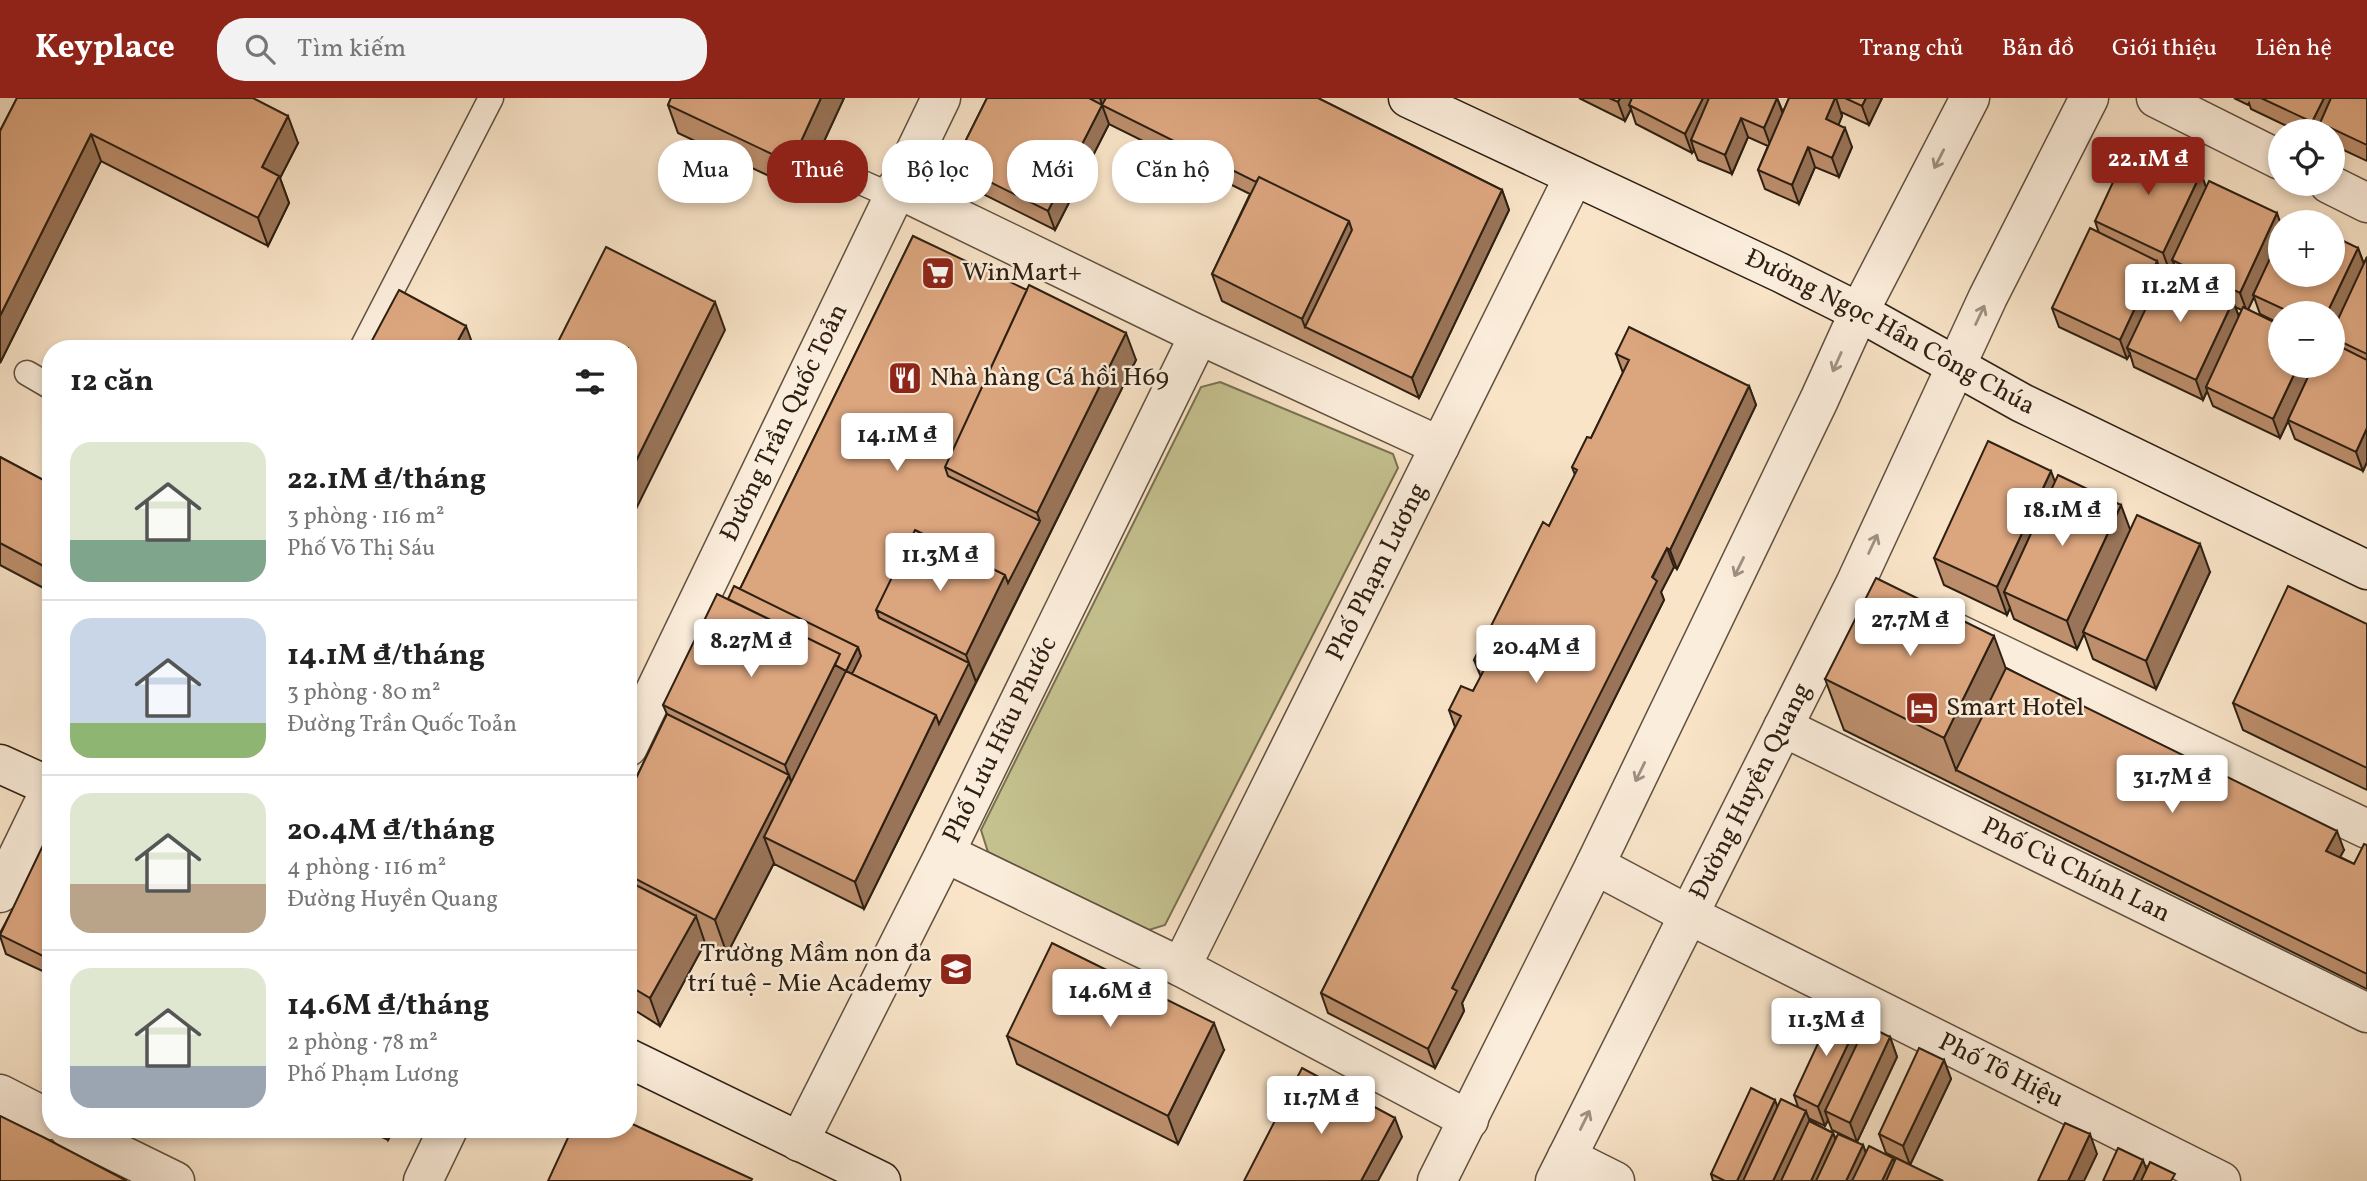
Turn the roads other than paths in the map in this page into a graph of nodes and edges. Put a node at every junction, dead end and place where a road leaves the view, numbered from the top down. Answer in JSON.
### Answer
{"nodes":[{"id":1,"x":491,"y":98,"type":"edge"},
{"id":2,"x":941,"y":98,"type":"edge"},
{"id":3,"x":1408,"y":98,"type":"edge"},
{"id":4,"x":1970,"y":98,"type":"edge"},
{"id":5,"x":2089,"y":98,"type":"edge"},
{"id":6,"x":2156,"y":98,"type":"edge"},
{"id":7,"x":761,"y":137,"type":"edge"},
{"id":8,"x":920,"y":140,"type":"edge"},
{"id":9,"x":2268,"y":154,"type":"edge"},
{"id":10,"x":1574,"y":176,"type":"junction"},
{"id":11,"x":882,"y":187,"type":"edge"},
{"id":12,"x":2345,"y":192,"type":"edge"},
{"id":13,"x":889,"y":203,"type":"edge"},
{"id":14,"x":917,"y":203,"type":"edge"},
{"id":15,"x":2367,"y":203,"type":"edge"},
{"id":16,"x":1859,"y":312,"type":"junction"},
{"id":17,"x":1199,"y":335,"type":"junction"},
{"id":18,"x":366,"y":340,"type":"edge"},
{"id":19,"x":1955,"y":367,"type":"junction"},
{"id":20,"x":27,"y":373,"type":"dead end"},
{"id":21,"x":42,"y":382,"type":"edge"},
{"id":22,"x":1440,"y":446,"type":"junction"},
{"id":23,"x":2367,"y":570,"type":"edge"},
{"id":24,"x":1854,"y":584,"type":"junction"},
{"id":25,"x":1783,"y":727,"type":"junction"},
{"id":26,"x":637,"y":728,"type":"edge"},
{"id":27,"x":0,"y":764,"type":"edge"},
{"id":28,"x":42,"y":783,"type":"edge"},
{"id":29,"x":42,"y":806,"type":"edge"},
{"id":30,"x":2367,"y":829,"type":"edge"},
{"id":31,"x":945,"y":853,"type":"junction"},
{"id":32,"x":1595,"y":864,"type":"junction"},
{"id":33,"x":0,"y":893,"type":"edge"},
{"id":34,"x":1688,"y":914,"type":"junction"},
{"id":35,"x":1181,"y":967,"type":"junction"},
{"id":36,"x":2367,"y":1013,"type":"edge"},
{"id":37,"x":637,"y":1062,"type":"edge"},
{"id":38,"x":0,"y":1094,"type":"edge"},
{"id":39,"x":42,"y":1115,"type":"edge"},
{"id":40,"x":1469,"y":1121,"type":"junction"},
{"id":41,"x":87,"y":1138,"type":"edge"},
{"id":42,"x":444,"y":1138,"type":"edge"},
{"id":43,"x":799,"y":1142,"type":"junction"},
{"id":44,"x":1561,"y":1169,"type":"edge"},
{"id":45,"x":175,"y":1181,"type":"edge"},
{"id":46,"x":423,"y":1181,"type":"edge"},
{"id":47,"x":881,"y":1181,"type":"edge"},
{"id":48,"x":1437,"y":1181,"type":"edge"},
{"id":49,"x":1615,"y":1181,"type":"edge"},
{"id":50,"x":2221,"y":1181,"type":"edge"}],
"edges":[{"from":1,"to":18,"type":"lane"},
{"from":2,"to":8,"type":"street","name":"Đường Trần Quốc Toản"},
{"from":3,"to":10,"type":"street","name":"Đường Ngọc Hân Công Chúa"},
{"from":4,"to":16,"type":"street","one_way":true},
{"from":19,"to":5,"type":"street","name":"Đường Huyền Quang","one_way":true},
{"from":6,"to":9,"type":"street"},
{"from":7,"to":11,"type":"lane"},
{"from":10,"to":16,"type":"street","name":"Đường Ngọc Hân Công Chúa"},
{"from":10,"to":22,"type":"street","name":"Phố Phạm Lương"},
{"from":12,"to":15,"type":"street"},
{"from":13,"to":26,"type":"street","name":"Đường Trần Quốc Toản"},
{"from":14,"to":17,"type":"street"},
{"from":16,"to":19,"type":"street","name":"Đường Ngọc Hân Công Chúa"},
{"from":16,"to":32,"type":"street","one_way":true},
{"from":17,"to":22,"type":"street"},
{"from":17,"to":31,"type":"street","name":"Phố Lưu Hữu Phước"},
{"from":19,"to":23,"type":"street","name":"Đường Ngọc Hân Công Chúa"},
{"from":24,"to":19,"type":"street","name":"Đường Huyền Quang","one_way":true},
{"from":20,"to":21,"type":"lane"},
{"from":22,"to":35,"type":"street","name":"Phố Phạm Lương"},
{"from":24,"to":25,"type":"street","name":"Đường Huyền Quang"},
{"from":24,"to":30,"type":"street"},
{"from":25,"to":34,"type":"street","name":"Đường Huyền Quang"},
{"from":25,"to":36,"type":"street","name":"Phố Cù Chính Lan"},
{"from":27,"to":28,"type":"street"},
{"from":29,"to":33,"type":"street"},
{"from":31,"to":35,"type":"street"},
{"from":31,"to":43,"type":"street","name":"Phố Lưu Hữu Phước"},
{"from":32,"to":34,"type":"street","name":"Phố Tô Hiệu"},
{"from":32,"to":40,"type":"street"},
{"from":44,"to":34,"type":"street","name":"Đường Huyền Quang","one_way":true},
{"from":34,"to":50,"type":"street","name":"Phố Tô Hiệu"},
{"from":35,"to":40,"type":"street"},
{"from":37,"to":43,"type":"street"},
{"from":38,"to":39,"type":"street"},
{"from":40,"to":48,"type":"street"},
{"from":41,"to":45,"type":"street"},
{"from":42,"to":46,"type":"street"},
{"from":43,"to":47,"type":"street"},
{"from":44,"to":49,"type":"street"}]}
